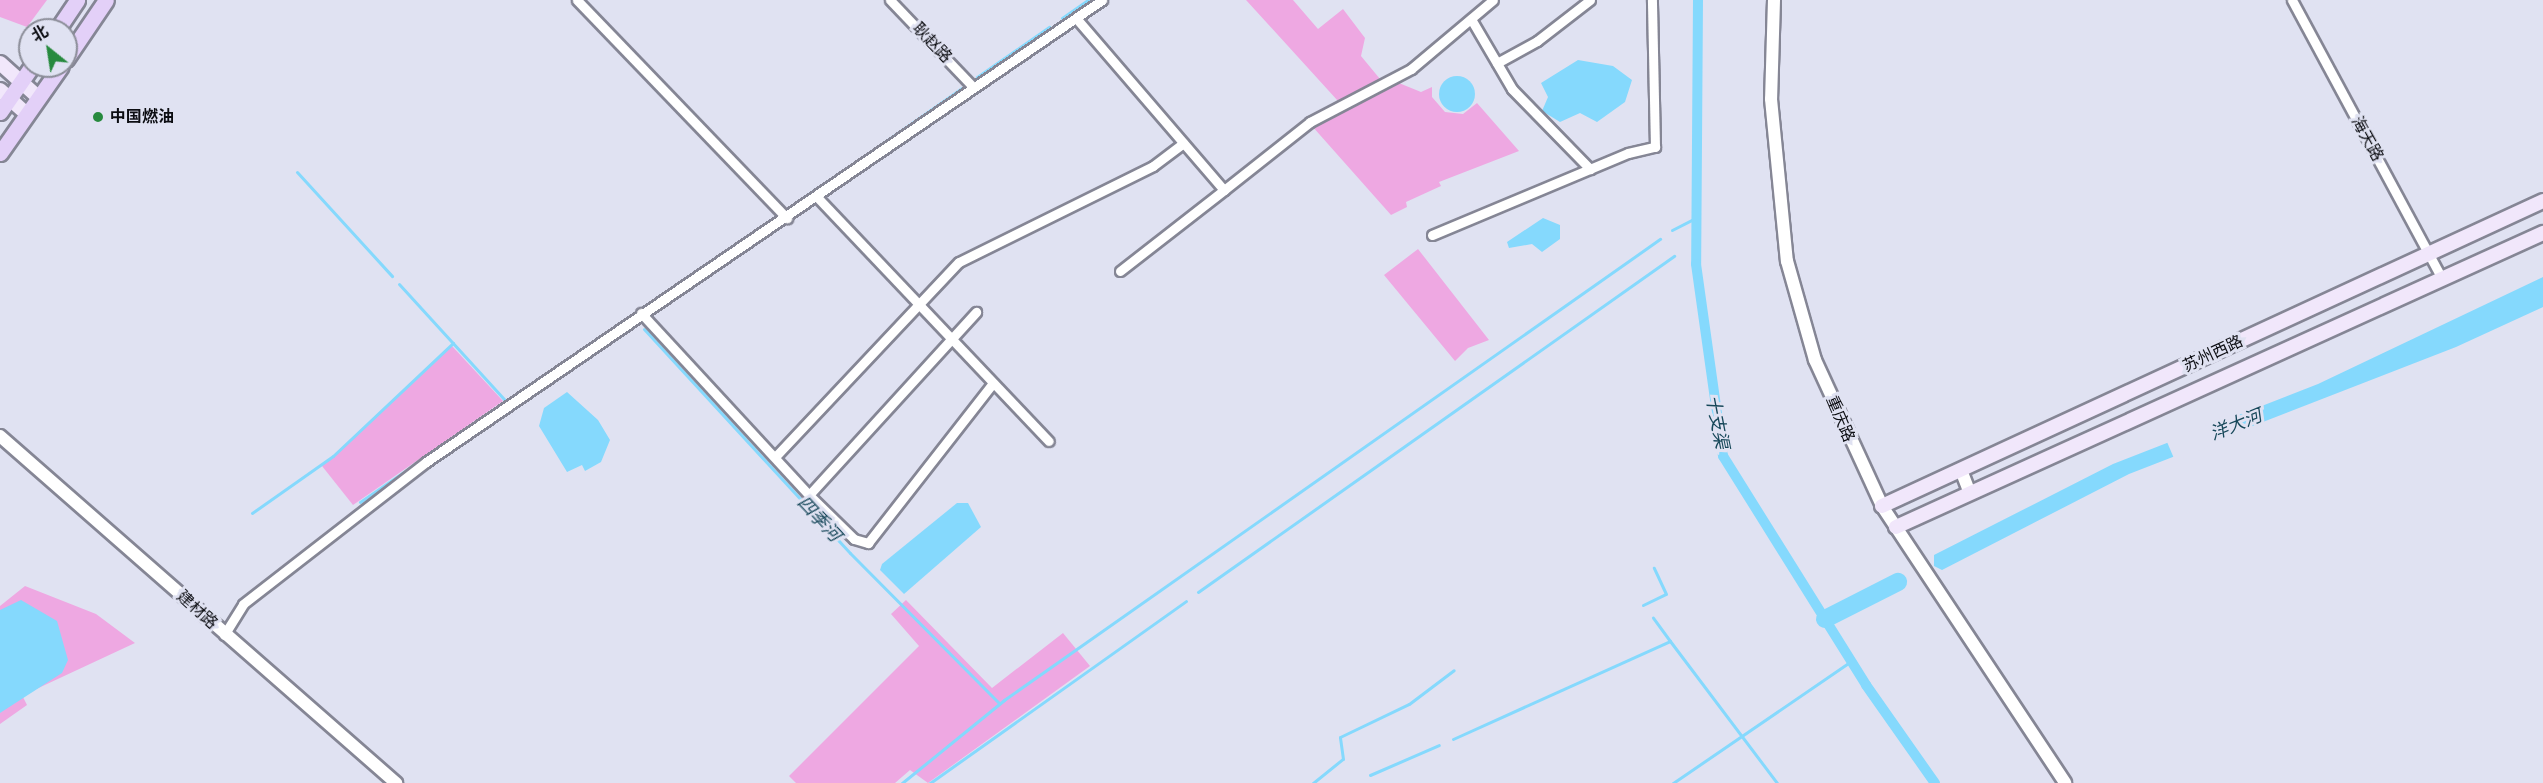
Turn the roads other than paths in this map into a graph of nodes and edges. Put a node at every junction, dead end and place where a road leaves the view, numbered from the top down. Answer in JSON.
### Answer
{"nodes":[{"id":1,"x":77,"y":0,"type":"edge"},
{"id":2,"x":106,"y":0,"type":"edge"},
{"id":3,"x":577,"y":0,"type":"edge"},
{"id":4,"x":890,"y":0,"type":"edge"},
{"id":5,"x":1102,"y":0,"type":"edge"},
{"id":6,"x":1493,"y":0,"type":"edge"},
{"id":7,"x":1590,"y":0,"type":"edge"},
{"id":8,"x":1652,"y":0,"type":"edge"},
{"id":9,"x":1774,"y":0,"type":"edge"},
{"id":10,"x":2292,"y":0,"type":"edge"},
{"id":11,"x":65,"y":18,"type":"edge"},
{"id":12,"x":1076,"y":18,"type":"junction"},
{"id":13,"x":1471,"y":19,"type":"junction"},
{"id":14,"x":78,"y":41,"type":"edge"},
{"id":15,"x":0,"y":63,"type":"edge"},
{"id":16,"x":1497,"y":63,"type":"junction"},
{"id":17,"x":24,"y":78,"type":"edge"},
{"id":18,"x":53,"y":78,"type":"edge"},
{"id":19,"x":21,"y":82,"type":"junction"},
{"id":20,"x":974,"y":87,"type":"junction"},
{"id":21,"x":5,"y":94,"type":"edge"},
{"id":22,"x":39,"y":98,"type":"junction"},
{"id":23,"x":0,"y":112,"type":"edge"},
{"id":24,"x":27,"y":114,"type":"junction"},
{"id":25,"x":1183,"y":143,"type":"junction"},
{"id":26,"x":0,"y":153,"type":"edge"},
{"id":27,"x":1590,"y":169,"type":"junction"},
{"id":28,"x":1224,"y":190,"type":"junction"},
{"id":29,"x":818,"y":198,"type":"junction"},
{"id":30,"x":2543,"y":201,"type":"edge"},
{"id":31,"x":788,"y":218,"type":"junction"},
{"id":32,"x":2543,"y":233,"type":"edge"},
{"id":33,"x":1432,"y":235,"type":"dead end"},
{"id":34,"x":2429,"y":253,"type":"junction"},
{"id":35,"x":1120,"y":271,"type":"dead end"},
{"id":36,"x":2442,"y":279,"type":"junction"},
{"id":37,"x":916,"y":304,"type":"junction"},
{"id":38,"x":976,"y":312,"type":"dead end"},
{"id":39,"x":642,"y":313,"type":"junction"},
{"id":40,"x":950,"y":342,"type":"junction"},
{"id":41,"x":993,"y":383,"type":"junction"},
{"id":42,"x":0,"y":436,"type":"edge"},
{"id":43,"x":1049,"y":441,"type":"dead end"},
{"id":44,"x":775,"y":457,"type":"junction"},
{"id":45,"x":1961,"y":470,"type":"junction"},
{"id":46,"x":1970,"y":493,"type":"junction"},
{"id":47,"x":809,"y":495,"type":"junction"},
{"id":48,"x":1882,"y":506,"type":"junction"},
{"id":49,"x":1896,"y":527,"type":"junction"},
{"id":50,"x":225,"y":635,"type":"junction"},
{"id":51,"x":396,"y":783,"type":"edge"},
{"id":52,"x":2065,"y":783,"type":"edge"}],
"edges":[{"from":1,"to":11,"type":"main road"},
{"from":2,"to":14,"type":"main road"},
{"from":3,"to":31,"type":"street"},
{"from":4,"to":20,"type":"street","name":"耿赵路"},
{"from":5,"to":12,"type":"street"},
{"from":6,"to":13,"type":"street"},
{"from":7,"to":16,"type":"street"},
{"from":8,"to":27,"type":"street"},
{"from":9,"to":48,"type":"street","name":"重庆路"},
{"from":10,"to":34,"type":"street","name":"海天路"},
{"from":12,"to":20,"type":"street"},
{"from":12,"to":25,"type":"street"},
{"from":13,"to":16,"type":"street"},
{"from":13,"to":28,"type":"street"},
{"from":15,"to":19,"type":"main road"},
{"from":16,"to":27,"type":"street"},
{"from":17,"to":19,"type":"main road"},
{"from":18,"to":22,"type":"main road"},
{"from":19,"to":21,"type":"main road"},
{"from":19,"to":22,"type":"main road"},
{"from":20,"to":29,"type":"street"},
{"from":21,"to":23,"type":"main road"},
{"from":21,"to":24,"type":"main road"},
{"from":22,"to":24,"type":"main road"},
{"from":24,"to":26,"type":"main road"},
{"from":25,"to":28,"type":"street"},
{"from":25,"to":37,"type":"street"},
{"from":27,"to":33,"type":"street"},
{"from":28,"to":35,"type":"street"},
{"from":29,"to":31,"type":"street"},
{"from":29,"to":37,"type":"street"},
{"from":30,"to":34,"type":"main road","name":"苏州西路"},
{"from":31,"to":39,"type":"street"},
{"from":32,"to":36,"type":"main road","name":"苏州西路"},
{"from":34,"to":36,"type":"street","name":"海天路"},
{"from":34,"to":45,"type":"main road","name":"苏州西路"},
{"from":36,"to":46,"type":"main road","name":"苏州西路"},
{"from":37,"to":40,"type":"street"},
{"from":37,"to":44,"type":"street"},
{"from":38,"to":40,"type":"street"},
{"from":39,"to":44,"type":"street"},
{"from":39,"to":50,"type":"street"},
{"from":40,"to":41,"type":"street"},
{"from":40,"to":47,"type":"street"},
{"from":41,"to":43,"type":"street"},
{"from":41,"to":47,"type":"street"},
{"from":42,"to":50,"type":"street","name":"建材路"},
{"from":44,"to":47,"type":"street"},
{"from":45,"to":46,"type":"street"},
{"from":45,"to":48,"type":"main road","name":"苏州西路"},
{"from":46,"to":49,"type":"main road","name":"苏州西路"},
{"from":48,"to":49,"type":"street","name":"重庆路"},
{"from":49,"to":52,"type":"street","name":"重庆路"},
{"from":50,"to":51,"type":"street","name":"建材路"}]}
